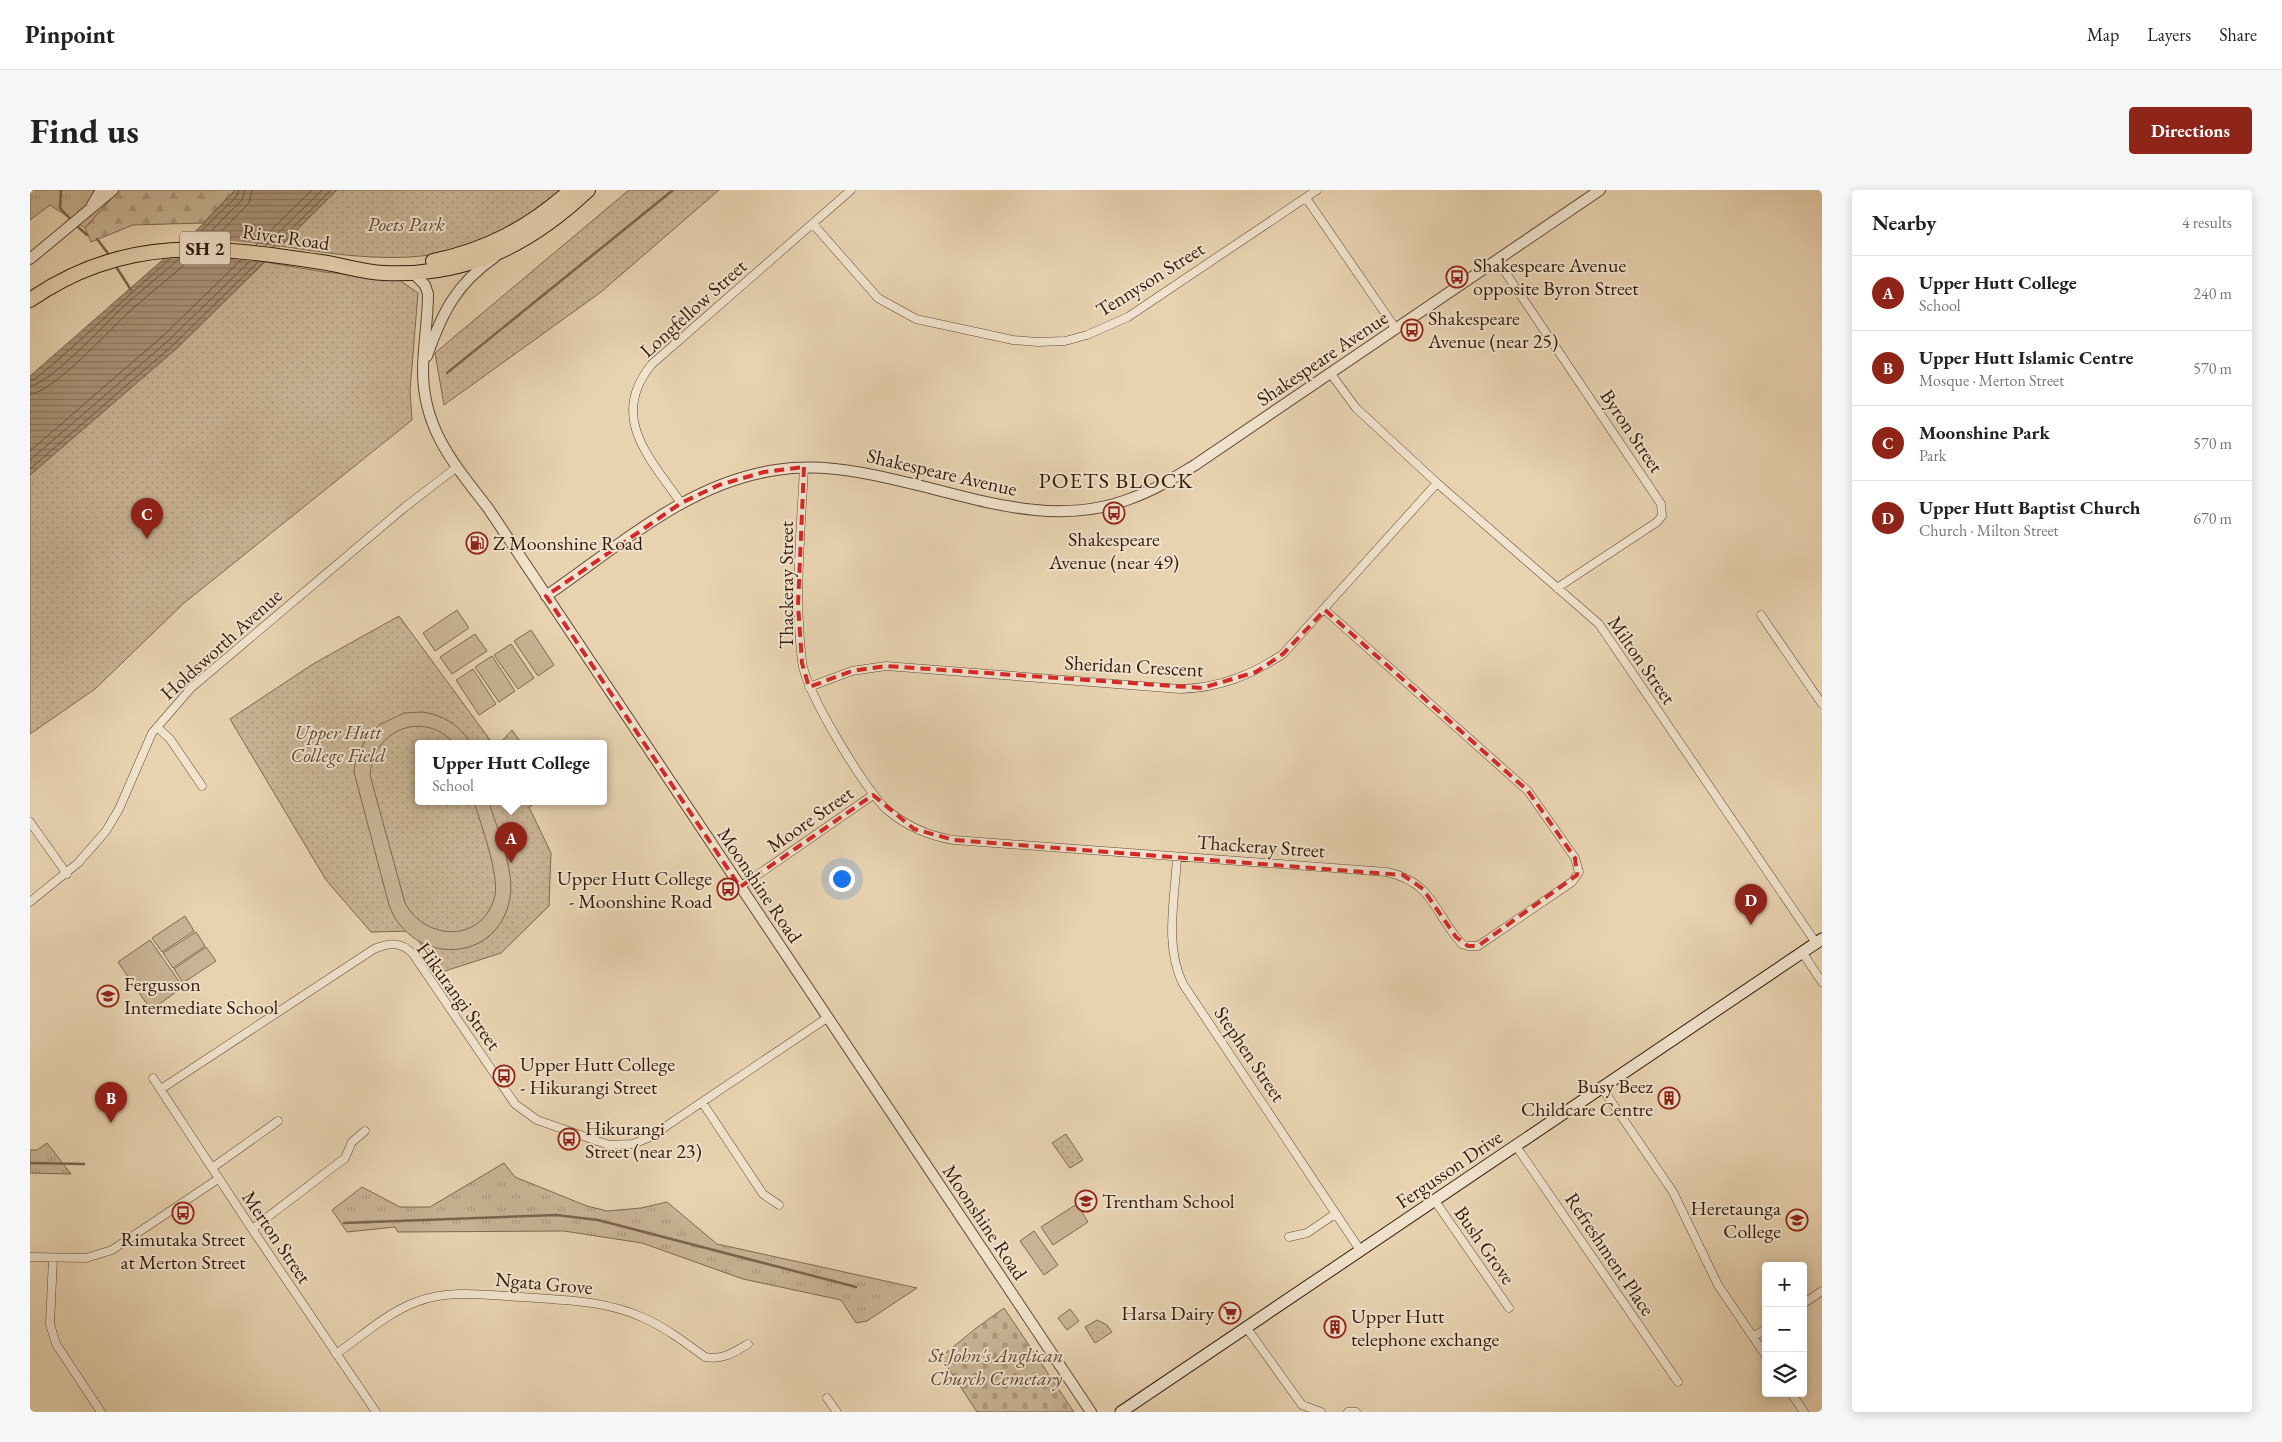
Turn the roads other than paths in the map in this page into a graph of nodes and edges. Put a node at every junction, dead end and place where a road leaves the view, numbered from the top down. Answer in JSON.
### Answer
{"nodes":[{"id":1,"x":100,"y":190,"type":"edge"},
{"id":2,"x":113,"y":190,"type":"edge"},
{"id":3,"x":571,"y":190,"type":"edge"},
{"id":4,"x":588,"y":190,"type":"edge"},
{"id":5,"x":851,"y":190,"type":"edge"},
{"id":6,"x":1317,"y":190,"type":"edge"},
{"id":7,"x":1600,"y":190,"type":"edge"},
{"id":8,"x":1306,"y":198,"type":"junction"},
{"id":9,"x":87,"y":211,"type":"junction"},
{"id":10,"x":813,"y":224,"type":"junction"},
{"id":11,"x":504,"y":251,"type":"junction"},
{"id":12,"x":30,"y":259,"type":"edge"},
{"id":13,"x":1497,"y":260,"type":"junction"},
{"id":14,"x":332,"y":263,"type":"junction"},
{"id":15,"x":413,"y":273,"type":"junction"},
{"id":16,"x":30,"y":300,"type":"edge"},
{"id":17,"x":1396,"y":329,"type":"junction"},
{"id":18,"x":423,"y":369,"type":"junction"},
{"id":19,"x":1331,"y":374,"type":"junction"},
{"id":20,"x":457,"y":467,"type":"junction"},
{"id":21,"x":804,"y":467,"type":"junction"},
{"id":22,"x":1437,"y":482,"type":"junction"},
{"id":23,"x":681,"y":503,"type":"junction"},
{"id":24,"x":1557,"y":588,"type":"junction"},
{"id":25,"x":546,"y":596,"type":"junction"},
{"id":26,"x":1325,"y":610,"type":"junction"},
{"id":27,"x":1761,"y":614,"type":"dead end"},
{"id":28,"x":810,"y":687,"type":"junction"},
{"id":29,"x":1822,"y":704,"type":"edge"},
{"id":30,"x":157,"y":726,"type":"junction"},
{"id":31,"x":202,"y":786,"type":"dead end"},
{"id":32,"x":873,"y":795,"type":"junction"},
{"id":33,"x":30,"y":822,"type":"edge"},
{"id":34,"x":1177,"y":857,"type":"junction"},
{"id":35,"x":67,"y":874,"type":"junction"},
{"id":36,"x":740,"y":887,"type":"junction"},
{"id":37,"x":30,"y":902,"type":"edge"},
{"id":38,"x":1819,"y":941,"type":"edge"},
{"id":39,"x":1802,"y":952,"type":"junction"},
{"id":40,"x":1822,"y":982,"type":"edge"},
{"id":41,"x":827,"y":1018,"type":"junction"},
{"id":42,"x":153,"y":1078,"type":"dead end"},
{"id":43,"x":1602,"y":1088,"type":"junction"},
{"id":44,"x":161,"y":1089,"type":"junction"},
{"id":45,"x":702,"y":1102,"type":"junction"},
{"id":46,"x":278,"y":1121,"type":"dead end"},
{"id":47,"x":365,"y":1131,"type":"dead end"},
{"id":48,"x":1516,"y":1146,"type":"junction"},
{"id":49,"x":212,"y":1168,"type":"junction"},
{"id":50,"x":218,"y":1179,"type":"junction"},
{"id":51,"x":1435,"y":1201,"type":"junction"},
{"id":52,"x":779,"y":1205,"type":"dead end"},
{"id":53,"x":1335,"y":1214,"type":"junction"},
{"id":54,"x":252,"y":1229,"type":"junction"},
{"id":55,"x":1289,"y":1238,"type":"dead end"},
{"id":56,"x":1360,"y":1250,"type":"junction"},
{"id":57,"x":30,"y":1257,"type":"edge"},
{"id":58,"x":53,"y":1258,"type":"junction"},
{"id":59,"x":1822,"y":1291,"type":"edge"},
{"id":60,"x":1807,"y":1301,"type":"edge"},
{"id":61,"x":1509,"y":1308,"type":"dead end"},
{"id":62,"x":1246,"y":1327,"type":"junction"},
{"id":63,"x":1762,"y":1331,"type":"edge"},
{"id":64,"x":1753,"y":1337,"type":"junction"},
{"id":65,"x":748,"y":1344,"type":"dead end"},
{"id":66,"x":1763,"y":1352,"type":"edge"},
{"id":67,"x":336,"y":1354,"type":"junction"},
{"id":68,"x":1678,"y":1382,"type":"dead end"},
{"id":69,"x":1794,"y":1397,"type":"edge"},
{"id":70,"x":827,"y":1398,"type":"dead end"},
{"id":71,"x":101,"y":1412,"type":"edge"},
{"id":72,"x":376,"y":1412,"type":"edge"},
{"id":73,"x":837,"y":1412,"type":"edge"},
{"id":74,"x":1091,"y":1412,"type":"edge"},
{"id":75,"x":1121,"y":1412,"type":"edge"},
{"id":76,"x":1321,"y":1412,"type":"edge"},
{"id":77,"x":1348,"y":1412,"type":"edge"},
{"id":78,"x":1356,"y":1412,"type":"edge"},
{"id":79,"x":1804,"y":1412,"type":"edge"}],
"edges":[{"from":1,"to":9,"type":"street"},
{"from":2,"to":9,"type":"street"},
{"from":3,"to":14,"type":"highway","name":"River Road","number":"SH 2"},
{"from":4,"to":11,"type":"highway","name":"River Road","number":"SH 2"},
{"from":5,"to":10,"type":"street","name":"Longfellow Street"},
{"from":6,"to":8,"type":"street","name":"Tennyson Street"},
{"from":7,"to":13,"type":"street","name":"Shakespeare Avenue"},
{"from":8,"to":10,"type":"street","name":"Tennyson Street"},
{"from":8,"to":17,"type":"street"},
{"from":9,"to":12,"type":"street"},
{"from":10,"to":23,"type":"street","name":"Longfellow Street"},
{"from":11,"to":15,"type":"highway","name":"River Road","number":"SH 2"},
{"from":11,"to":18,"type":"street","name":"Moonshine Road"},
{"from":13,"to":17,"type":"street","name":"Shakespeare Avenue"},
{"from":13,"to":24,"type":"street","name":"Byron Street"},
{"from":14,"to":15,"type":"highway","name":"River Road","number":"SH 2"},
{"from":14,"to":16,"type":"highway","name":"River Road","number":"SH 2"},
{"from":15,"to":18,"type":"street","name":"Moonshine Road"},
{"from":17,"to":19,"type":"street","name":"Shakespeare Avenue"},
{"from":18,"to":20,"type":"street","name":"Moonshine Road"},
{"from":19,"to":21,"type":"street","name":"Shakespeare Avenue"},
{"from":19,"to":22,"type":"street","name":"Milton Street"},
{"from":20,"to":25,"type":"street","name":"Moonshine Road"},
{"from":20,"to":30,"type":"street","name":"Holdsworth Avenue"},
{"from":21,"to":23,"type":"street","name":"Shakespeare Avenue"},
{"from":21,"to":28,"type":"street","name":"Thackeray Street"},
{"from":22,"to":24,"type":"street","name":"Milton Street"},
{"from":22,"to":26,"type":"street","name":"Sheridan Crescent"},
{"from":23,"to":25,"type":"street","name":"Shakespeare Avenue"},
{"from":24,"to":38,"type":"street","name":"Milton Street"},
{"from":25,"to":36,"type":"street","name":"Moonshine Road"},
{"from":26,"to":28,"type":"street","name":"Sheridan Crescent"},
{"from":26,"to":34,"type":"street","name":"Thackeray Street"},
{"from":27,"to":29,"type":"street"},
{"from":28,"to":32,"type":"street","name":"Thackeray Street"},
{"from":30,"to":31,"type":"street"},
{"from":30,"to":35,"type":"street","name":"Holdsworth Avenue"},
{"from":32,"to":34,"type":"street","name":"Thackeray Street"},
{"from":32,"to":36,"type":"street","name":"Moore Street"},
{"from":33,"to":35,"type":"street"},
{"from":34,"to":53,"type":"street","name":"Stephen Street"},
{"from":35,"to":37,"type":"street","name":"Holdsworth Avenue"},
{"from":36,"to":41,"type":"street","name":"Moonshine Road"},
{"from":38,"to":39,"type":"main road","name":"Fergusson Drive"},
{"from":39,"to":40,"type":"street"},
{"from":39,"to":43,"type":"main road","name":"Fergusson Drive"},
{"from":41,"to":45,"type":"street","name":"Hikurangi Street"},
{"from":41,"to":74,"type":"street","name":"Moonshine Road"},
{"from":42,"to":44,"type":"street","name":"Merton Street"},
{"from":43,"to":48,"type":"main road","name":"Fergusson Drive"},
{"from":43,"to":64,"type":"street"},
{"from":44,"to":45,"type":"street","name":"Hikurangi Street"},
{"from":44,"to":49,"type":"street","name":"Merton Street"},
{"from":45,"to":52,"type":"street"},
{"from":46,"to":49,"type":"street"},
{"from":47,"to":54,"type":"street"},
{"from":48,"to":51,"type":"main road","name":"Fergusson Drive"},
{"from":48,"to":68,"type":"street","name":"Refreshment Place"},
{"from":49,"to":50,"type":"street","name":"Merton Street"},
{"from":50,"to":54,"type":"street","name":"Merton Street"},
{"from":50,"to":58,"type":"street"},
{"from":51,"to":56,"type":"main road","name":"Fergusson Drive"},
{"from":51,"to":61,"type":"street","name":"Bush Grove"},
{"from":53,"to":55,"type":"street"},
{"from":53,"to":56,"type":"street","name":"Stephen Street"},
{"from":54,"to":67,"type":"street","name":"Merton Street"},
{"from":56,"to":62,"type":"main road","name":"Fergusson Drive"},
{"from":57,"to":58,"type":"street"},
{"from":58,"to":71,"type":"street"},
{"from":59,"to":60,"type":"street"},
{"from":62,"to":75,"type":"main road","name":"Fergusson Drive"},
{"from":62,"to":76,"type":"street"},
{"from":63,"to":64,"type":"street"},
{"from":64,"to":66,"type":"street"},
{"from":65,"to":67,"type":"street","name":"Ngata Grove"},
{"from":67,"to":72,"type":"street","name":"Merton Street"},
{"from":69,"to":79,"type":"street"},
{"from":70,"to":73,"type":"street"},
{"from":77,"to":78,"type":"street"}]}
